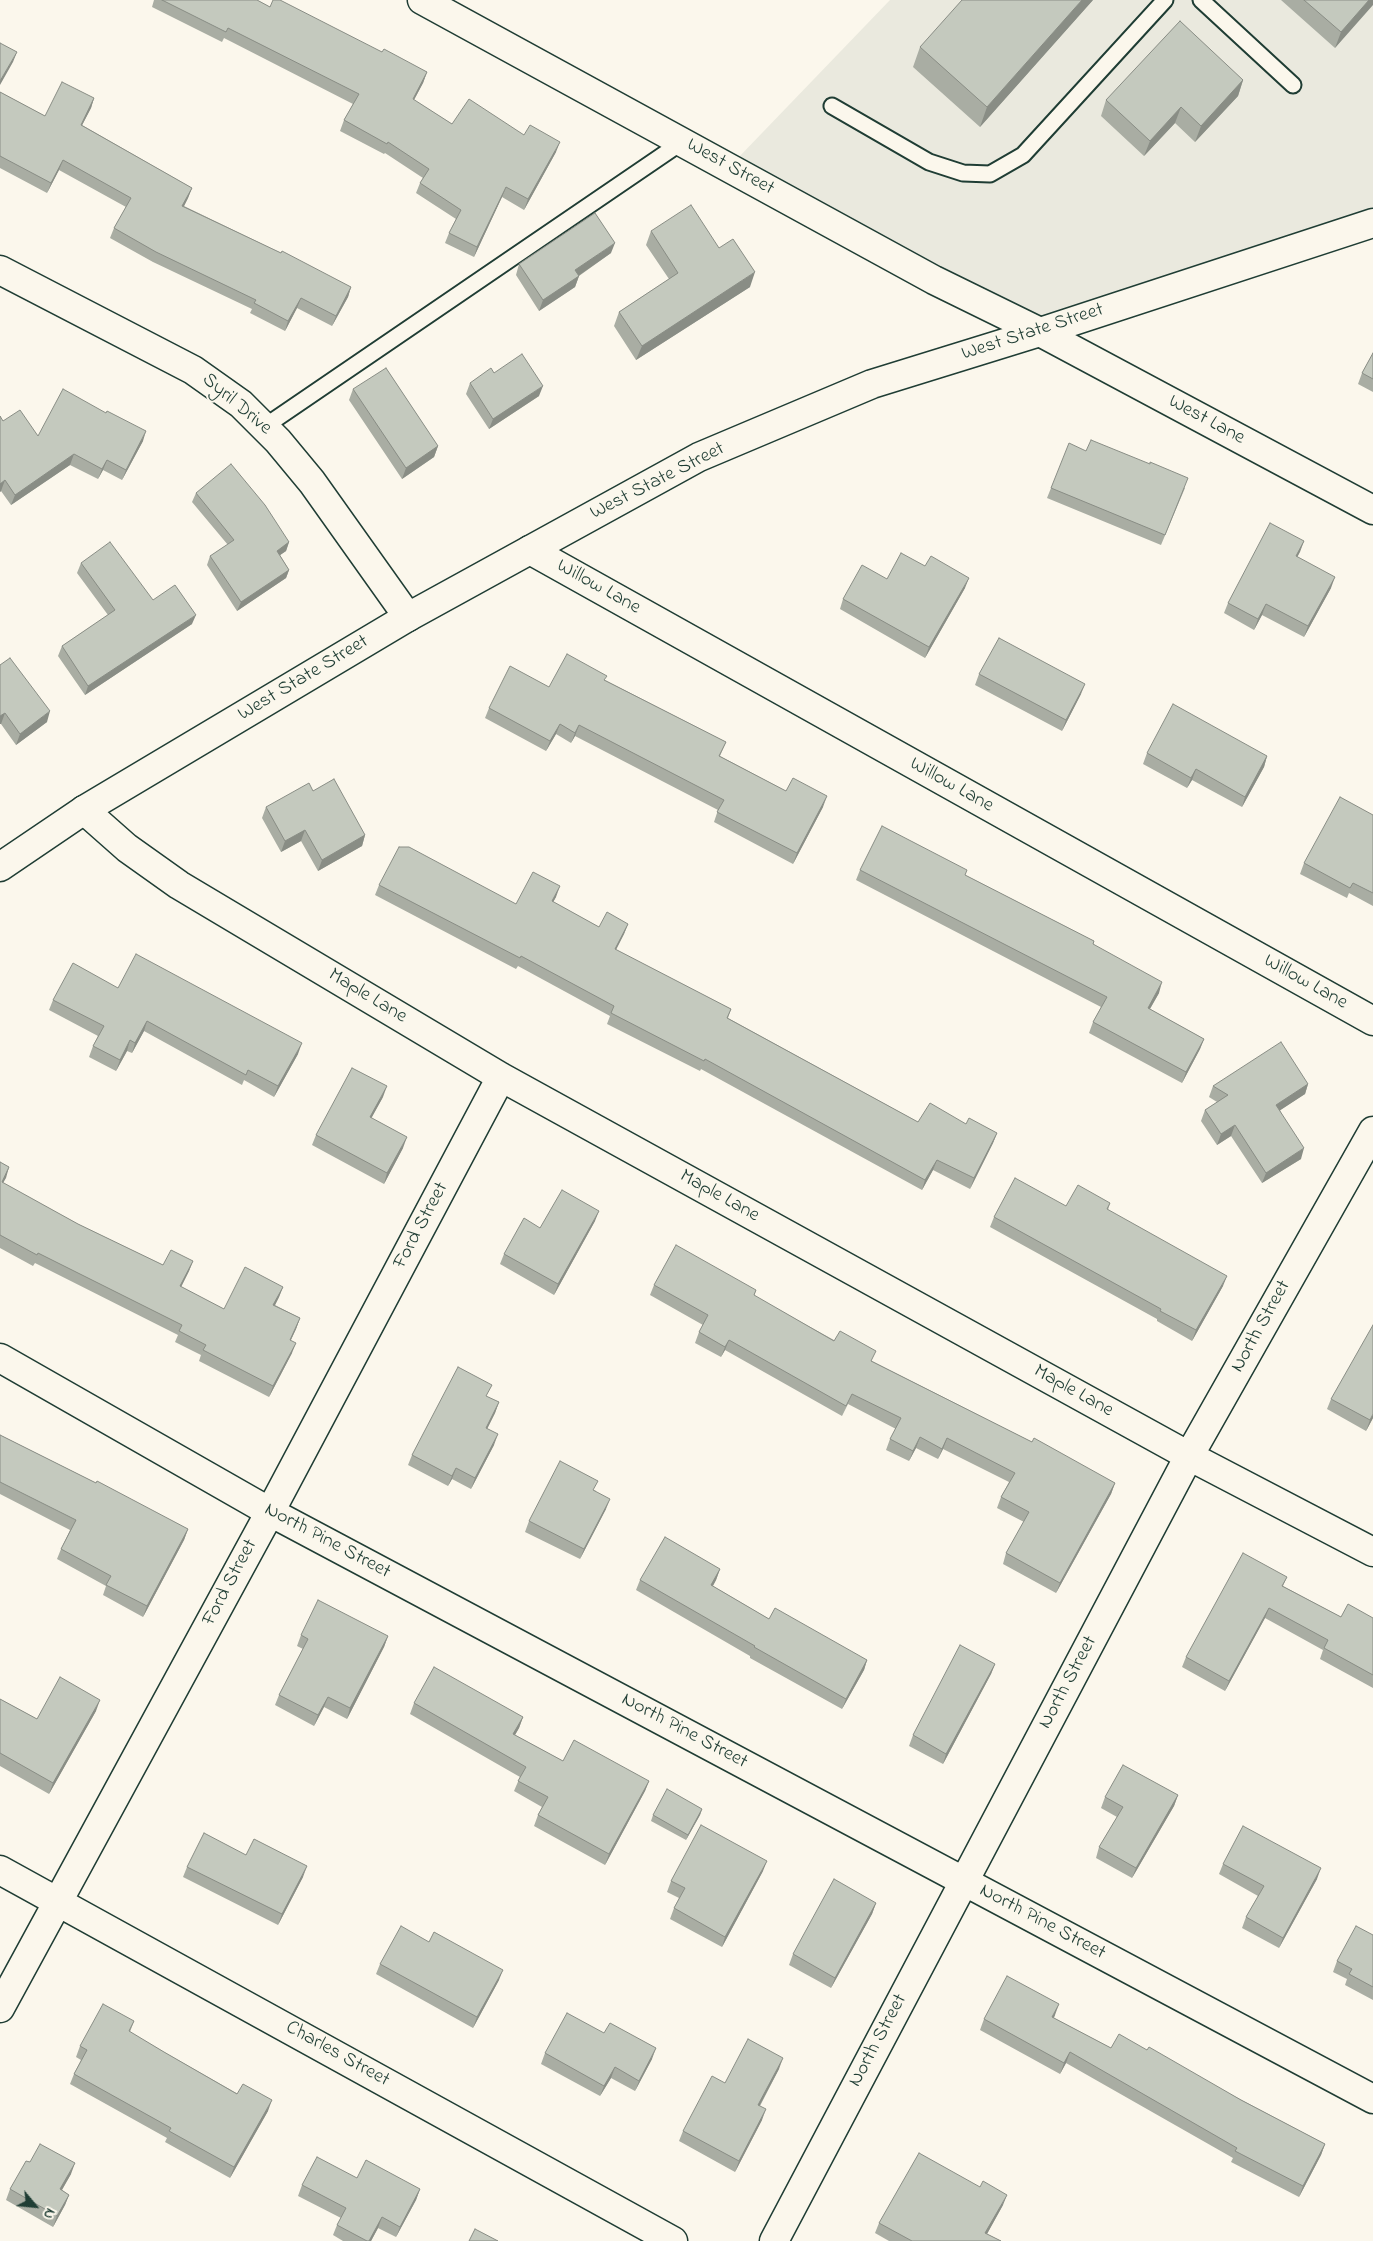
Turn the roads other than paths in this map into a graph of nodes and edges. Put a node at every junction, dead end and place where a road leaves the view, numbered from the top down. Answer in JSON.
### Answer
{"nodes":[{"id":1,"x":422,"y":0,"type":"edge"},
{"id":2,"x":1165,"y":0,"type":"edge"},
{"id":3,"x":1201,"y":0,"type":"edge"},
{"id":4,"x":1293,"y":85,"type":"dead end"},
{"id":5,"x":832,"y":106,"type":"dead end"},
{"id":6,"x":682,"y":142,"type":"junction"},
{"id":7,"x":1373,"y":223,"type":"edge"},
{"id":8,"x":7,"y":282,"type":"edge"},
{"id":9,"x":1040,"y":332,"type":"junction"},
{"id":10,"x":264,"y":427,"type":"junction"},
{"id":11,"x":1373,"y":510,"type":"edge"},
{"id":12,"x":530,"y":550,"type":"junction"},
{"id":13,"x":408,"y":617,"type":"junction"},
{"id":14,"x":84,"y":810,"type":"junction"},
{"id":15,"x":0,"y":867,"type":"edge"},
{"id":16,"x":1373,"y":1021,"type":"edge"},
{"id":17,"x":501,"y":1077,"type":"junction"},
{"id":18,"x":1373,"y":1131,"type":"edge"},
{"id":19,"x":0,"y":1358,"type":"edge"},
{"id":20,"x":1190,"y":1456,"type":"junction"},
{"id":21,"x":270,"y":1512,"type":"junction"},
{"id":22,"x":1373,"y":1552,"type":"edge"},
{"id":23,"x":0,"y":1870,"type":"edge"},
{"id":24,"x":964,"y":1881,"type":"junction"},
{"id":25,"x":59,"y":1902,"type":"junction"},
{"id":26,"x":0,"y":2008,"type":"edge"},
{"id":27,"x":1373,"y":2099,"type":"edge"},
{"id":28,"x":673,"y":2241,"type":"edge"},
{"id":29,"x":774,"y":2241,"type":"edge"}],
"edges":[{"from":1,"to":6,"type":"street","name":"West Street"},
{"from":2,"to":5,"type":"lane"},
{"from":3,"to":4,"type":"lane"},
{"from":6,"to":9,"type":"street","name":"West Street"},
{"from":6,"to":10,"type":"lane"},
{"from":7,"to":9,"type":"street","name":"West State Street"},
{"from":8,"to":10,"type":"street","name":"Syril Drive"},
{"from":9,"to":11,"type":"street","name":"West Lane"},
{"from":9,"to":12,"type":"street","name":"West State Street"},
{"from":10,"to":13,"type":"street","name":"Syril Drive"},
{"from":12,"to":13,"type":"street","name":"West State Street"},
{"from":12,"to":16,"type":"street","name":"Willow Lane"},
{"from":13,"to":14,"type":"street","name":"West State Street"},
{"from":14,"to":15,"type":"street","name":"West State Street"},
{"from":14,"to":17,"type":"street","name":"Maple Lane"},
{"from":17,"to":20,"type":"street","name":"Maple Lane"},
{"from":17,"to":21,"type":"street","name":"Ford Street"},
{"from":18,"to":20,"type":"street","name":"North Street"},
{"from":19,"to":21,"type":"street","name":"North Pine Street"},
{"from":20,"to":22,"type":"street","name":"Maple Lane"},
{"from":20,"to":24,"type":"street","name":"North Street"},
{"from":21,"to":24,"type":"street","name":"North Pine Street"},
{"from":21,"to":25,"type":"street","name":"Ford Street"},
{"from":23,"to":25,"type":"street","name":"Charles Street"},
{"from":24,"to":27,"type":"street","name":"North Pine Street"},
{"from":24,"to":29,"type":"street","name":"North Street"},
{"from":25,"to":26,"type":"street","name":"Ford Street"},
{"from":25,"to":28,"type":"street","name":"Charles Street"}]}
